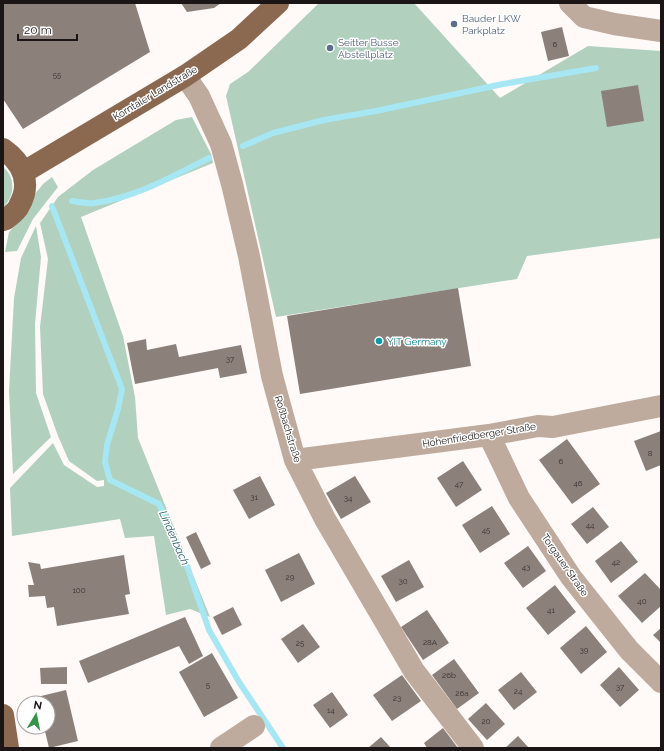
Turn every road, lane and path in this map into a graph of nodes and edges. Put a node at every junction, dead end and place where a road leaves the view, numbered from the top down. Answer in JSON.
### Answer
{"nodes":[{"id":1,"x":278,"y":3,"type":"edge"},
{"id":2,"x":570,"y":3,"type":"edge"},
{"id":3,"x":661,"y":31,"type":"edge"},
{"id":4,"x":184,"y":76,"type":"junction"},
{"id":5,"x":3,"y":149,"type":"edge"},
{"id":6,"x":24,"y":172,"type":"junction"},
{"id":7,"x":3,"y":220,"type":"edge"},
{"id":8,"x":661,"y":406,"type":"edge"},
{"id":9,"x":489,"y":435,"type":"junction"},
{"id":10,"x":296,"y":460,"type":"junction"},
{"id":11,"x":661,"y":682,"type":"edge"},
{"id":12,"x":3,"y":715,"type":"edge"},
{"id":13,"x":254,"y":726,"type":"dead end"},
{"id":14,"x":8,"y":748,"type":"edge"},
{"id":15,"x":221,"y":748,"type":"edge"},
{"id":16,"x":473,"y":748,"type":"edge"}],
"edges":[{"from":1,"to":4,"type":"main road","name":"Korntaler Landstraße"},
{"from":2,"to":3,"type":"street"},
{"from":4,"to":6,"type":"main road","name":"Korntaler Landstraße"},
{"from":4,"to":10,"type":"street","name":"Roßbachstraße"},
{"from":5,"to":6,"type":"main road"},
{"from":6,"to":7,"type":"main road"},
{"from":8,"to":9,"type":"street","name":"Hohenfriedberger Straße"},
{"from":9,"to":10,"type":"street","name":"Hohenfriedberger Straße"},
{"from":9,"to":11,"type":"street","name":"Torgauer Straße"},
{"from":10,"to":16,"type":"street","name":"Roßbachstraße"},
{"from":12,"to":14,"type":"main road"},
{"from":13,"to":15,"type":"street"}]}
